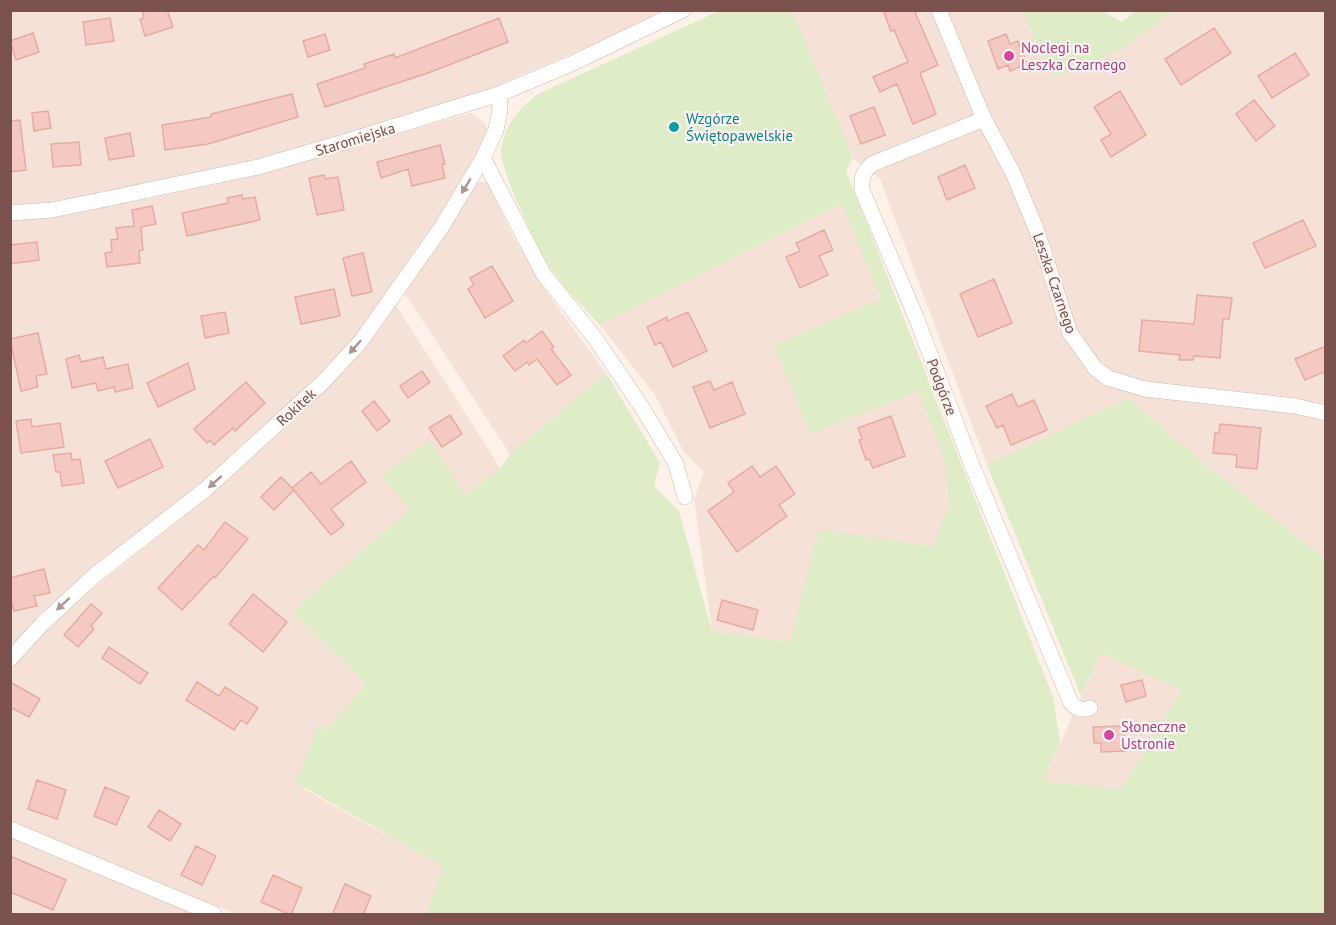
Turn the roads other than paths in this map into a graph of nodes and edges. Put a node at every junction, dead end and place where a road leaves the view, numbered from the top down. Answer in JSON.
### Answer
{"nodes":[{"id":1,"x":683,"y":10,"type":"edge"},
{"id":2,"x":939,"y":10,"type":"edge"},
{"id":3,"x":499,"y":94,"type":"junction"},
{"id":4,"x":984,"y":119,"type":"junction"},
{"id":5,"x":483,"y":158,"type":"junction"},
{"id":6,"x":10,"y":213,"type":"edge"},
{"id":7,"x":1326,"y":413,"type":"edge"},
{"id":8,"x":685,"y":496,"type":"dead end"},
{"id":9,"x":10,"y":659,"type":"edge"},
{"id":10,"x":1090,"y":708,"type":"dead end"},
{"id":11,"x":10,"y":829,"type":"edge"},
{"id":12,"x":214,"y":915,"type":"edge"}],
"edges":[{"from":1,"to":3,"type":"street","name":"Staromiejska"},
{"from":2,"to":4,"type":"street","name":"Leszka Czarnego"},
{"from":3,"to":5,"type":"street","name":"Rokitek"},
{"from":3,"to":6,"type":"street","name":"Staromiejska"},
{"from":4,"to":7,"type":"street","name":"Leszka Czarnego"},
{"from":4,"to":10,"type":"street","name":"Podgórze"},
{"from":5,"to":8,"type":"street"},
{"from":5,"to":9,"type":"street","name":"Rokitek","one_way":true},
{"from":11,"to":12,"type":"street"}]}
